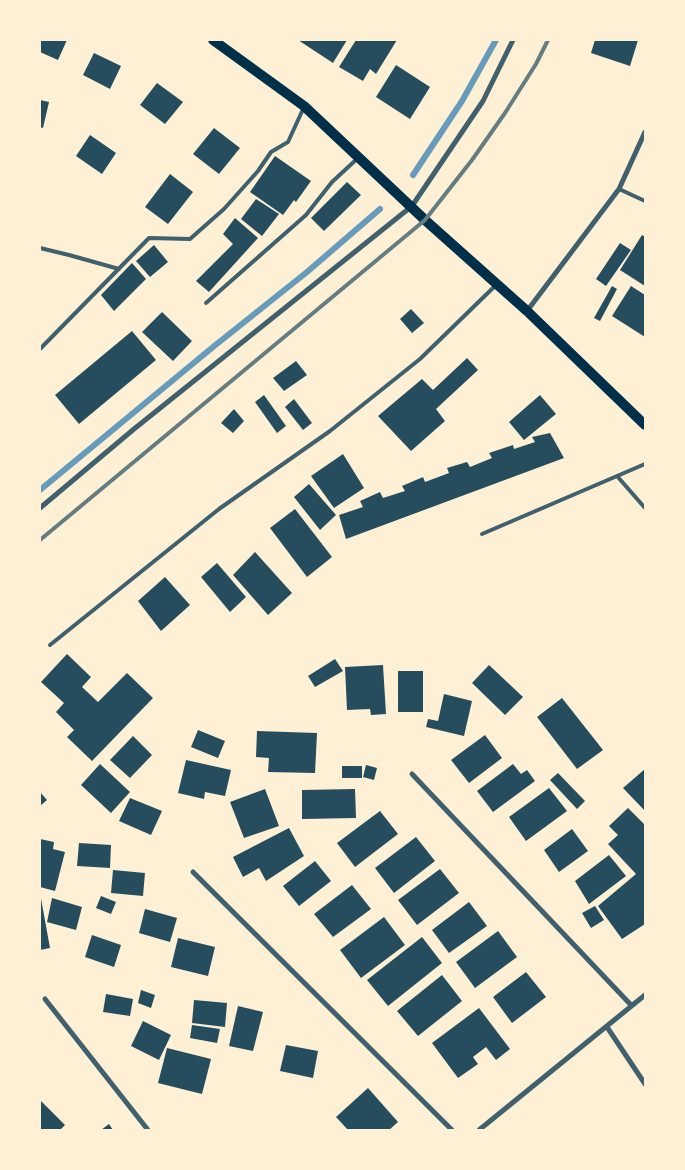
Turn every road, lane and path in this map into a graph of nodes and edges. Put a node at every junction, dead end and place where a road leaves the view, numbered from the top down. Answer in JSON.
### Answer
{"nodes":[{"id":1,"x":213,"y":40,"type":"edge"},
{"id":2,"x":513,"y":40,"type":"edge"},
{"id":3,"x":304,"y":106,"type":"junction"},
{"id":4,"x":645,"y":132,"type":"edge"},
{"id":5,"x":360,"y":157,"type":"junction"},
{"id":6,"x":619,"y":189,"type":"junction"},
{"id":7,"x":645,"y":202,"type":"edge"},
{"id":8,"x":412,"y":206,"type":"junction"},
{"id":9,"x":40,"y":248,"type":"edge"},
{"id":10,"x":119,"y":269,"type":"junction"},
{"id":11,"x":497,"y":284,"type":"junction"},
{"id":12,"x":206,"y":303,"type":"dead end"},
{"id":13,"x":527,"y":311,"type":"junction"},
{"id":14,"x":40,"y":348,"type":"edge"},
{"id":15,"x":645,"y":425,"type":"edge"},
{"id":16,"x":645,"y":464,"type":"edge"},
{"id":17,"x":617,"y":476,"type":"junction"},
{"id":18,"x":40,"y":508,"type":"edge"},
{"id":19,"x":645,"y":508,"type":"edge"},
{"id":20,"x":482,"y":534,"type":"dead end"},
{"id":21,"x":50,"y":645,"type":"dead end"},
{"id":22,"x":412,"y":774,"type":"dead end"},
{"id":23,"x":193,"y":872,"type":"dead end"},
{"id":24,"x":645,"y":995,"type":"edge"},
{"id":25,"x":45,"y":998,"type":"dead end"},
{"id":26,"x":632,"y":1005,"type":"junction"},
{"id":27,"x":607,"y":1027,"type":"junction"},
{"id":28,"x":645,"y":1084,"type":"edge"},
{"id":29,"x":148,"y":1130,"type":"edge"},
{"id":30,"x":452,"y":1130,"type":"edge"},
{"id":31,"x":479,"y":1130,"type":"edge"}],
"edges":[{"from":1,"to":3,"type":"main road"},
{"from":2,"to":8,"type":"street"},
{"from":3,"to":5,"type":"main road"},
{"from":3,"to":10,"type":"lane"},
{"from":4,"to":6,"type":"street"},
{"from":5,"to":8,"type":"main road"},
{"from":5,"to":12,"type":"lane"},
{"from":6,"to":7,"type":"lane"},
{"from":6,"to":13,"type":"street"},
{"from":8,"to":11,"type":"main road"},
{"from":8,"to":18,"type":"street"},
{"from":9,"to":10,"type":"lane"},
{"from":10,"to":14,"type":"lane"},
{"from":11,"to":13,"type":"main road"},
{"from":11,"to":21,"type":"lane"},
{"from":13,"to":15,"type":"main road"},
{"from":16,"to":17,"type":"lane"},
{"from":17,"to":19,"type":"lane"},
{"from":17,"to":20,"type":"lane"},
{"from":22,"to":26,"type":"street"},
{"from":23,"to":30,"type":"street"},
{"from":24,"to":26,"type":"street"},
{"from":25,"to":29,"type":"street"},
{"from":26,"to":27,"type":"street"},
{"from":27,"to":28,"type":"street"},
{"from":27,"to":31,"type":"street"}]}
